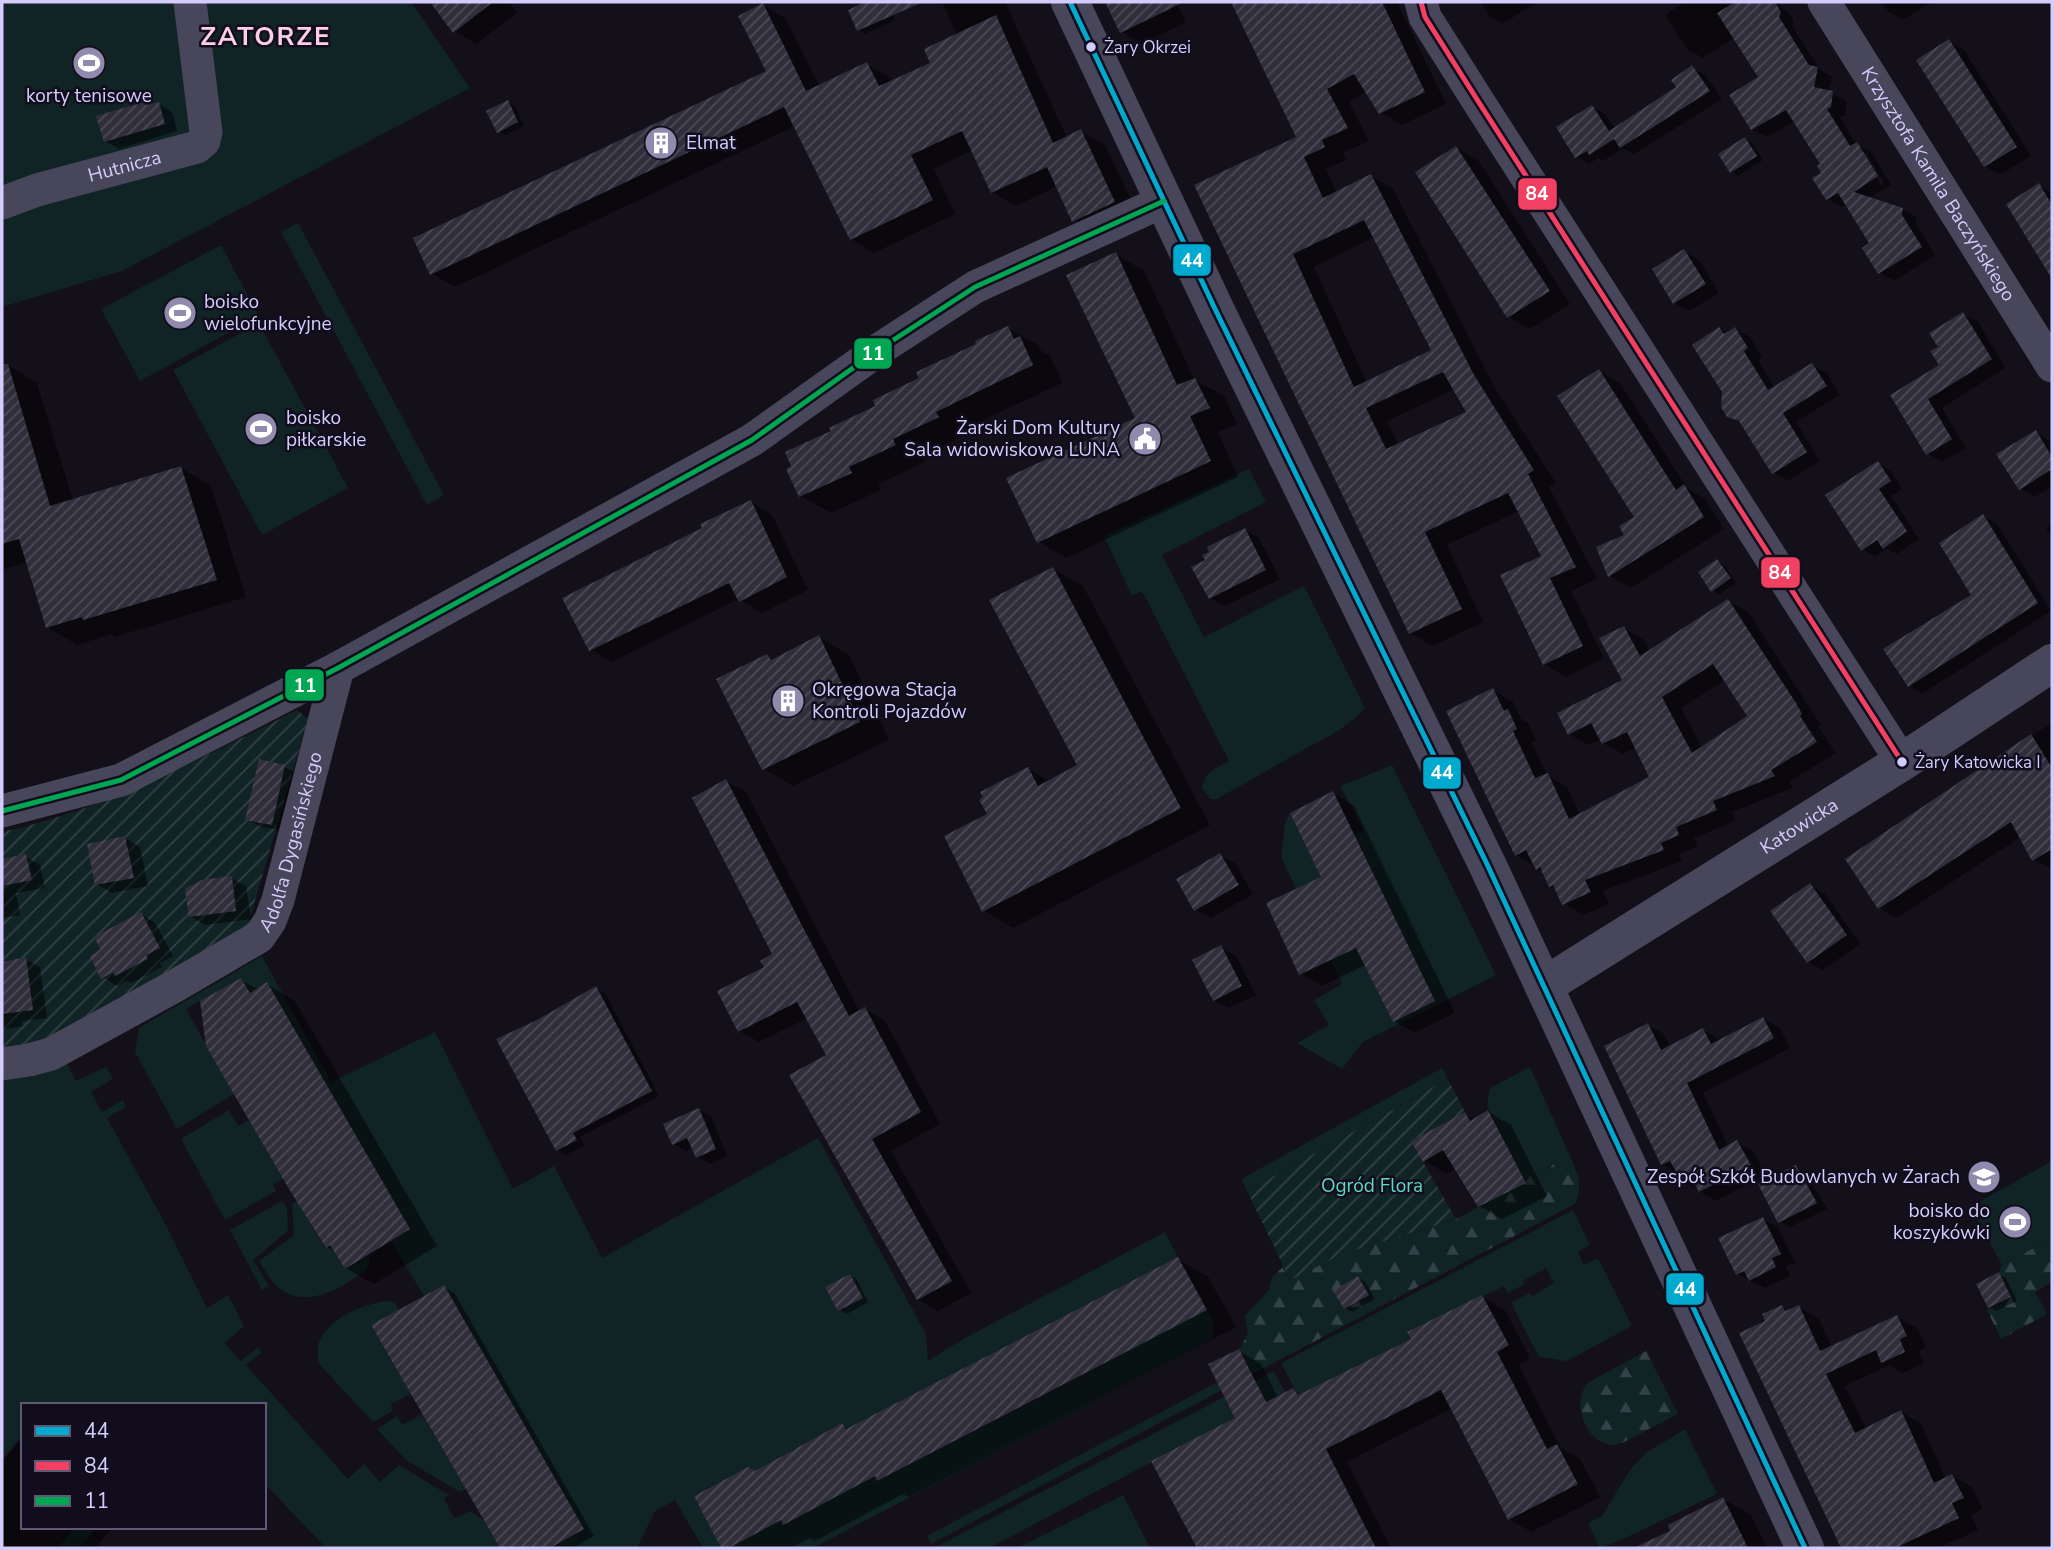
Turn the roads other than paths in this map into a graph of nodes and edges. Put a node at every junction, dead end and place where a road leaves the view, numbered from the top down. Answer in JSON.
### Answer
{"nodes":[{"id":1,"x":190,"y":2,"type":"edge"},
{"id":2,"x":1070,"y":2,"type":"edge"},
{"id":3,"x":1421,"y":2,"type":"edge"},
{"id":4,"x":1824,"y":2,"type":"edge"},
{"id":5,"x":1164,"y":201,"type":"junction"},
{"id":6,"x":2,"y":203,"type":"edge"},
{"id":7,"x":2052,"y":366,"type":"edge"},
{"id":8,"x":2052,"y":663,"type":"edge"},
{"id":9,"x":338,"y":668,"type":"junction"},
{"id":10,"x":1902,"y":761,"type":"junction"},
{"id":11,"x":2,"y":811,"type":"edge"},
{"id":12,"x":1544,"y":986,"type":"junction"},
{"id":13,"x":2,"y":1064,"type":"edge"},
{"id":14,"x":1805,"y":1548,"type":"edge"}],
"edges":[{"from":1,"to":6,"type":"street","name":"Hutnicza"},
{"from":2,"to":5,"type":"street"},
{"from":3,"to":10,"type":"street"},
{"from":4,"to":7,"type":"street","name":"Krzysztofa Kamila Baczyńskiego"},
{"from":5,"to":9,"type":"street"},
{"from":5,"to":12,"type":"street"},
{"from":8,"to":10,"type":"street","name":"Katowicka"},
{"from":9,"to":11,"type":"street"},
{"from":9,"to":13,"type":"street","name":"Adolfa Dygasińskiego"},
{"from":10,"to":12,"type":"street","name":"Katowicka"},
{"from":12,"to":14,"type":"street"}]}
